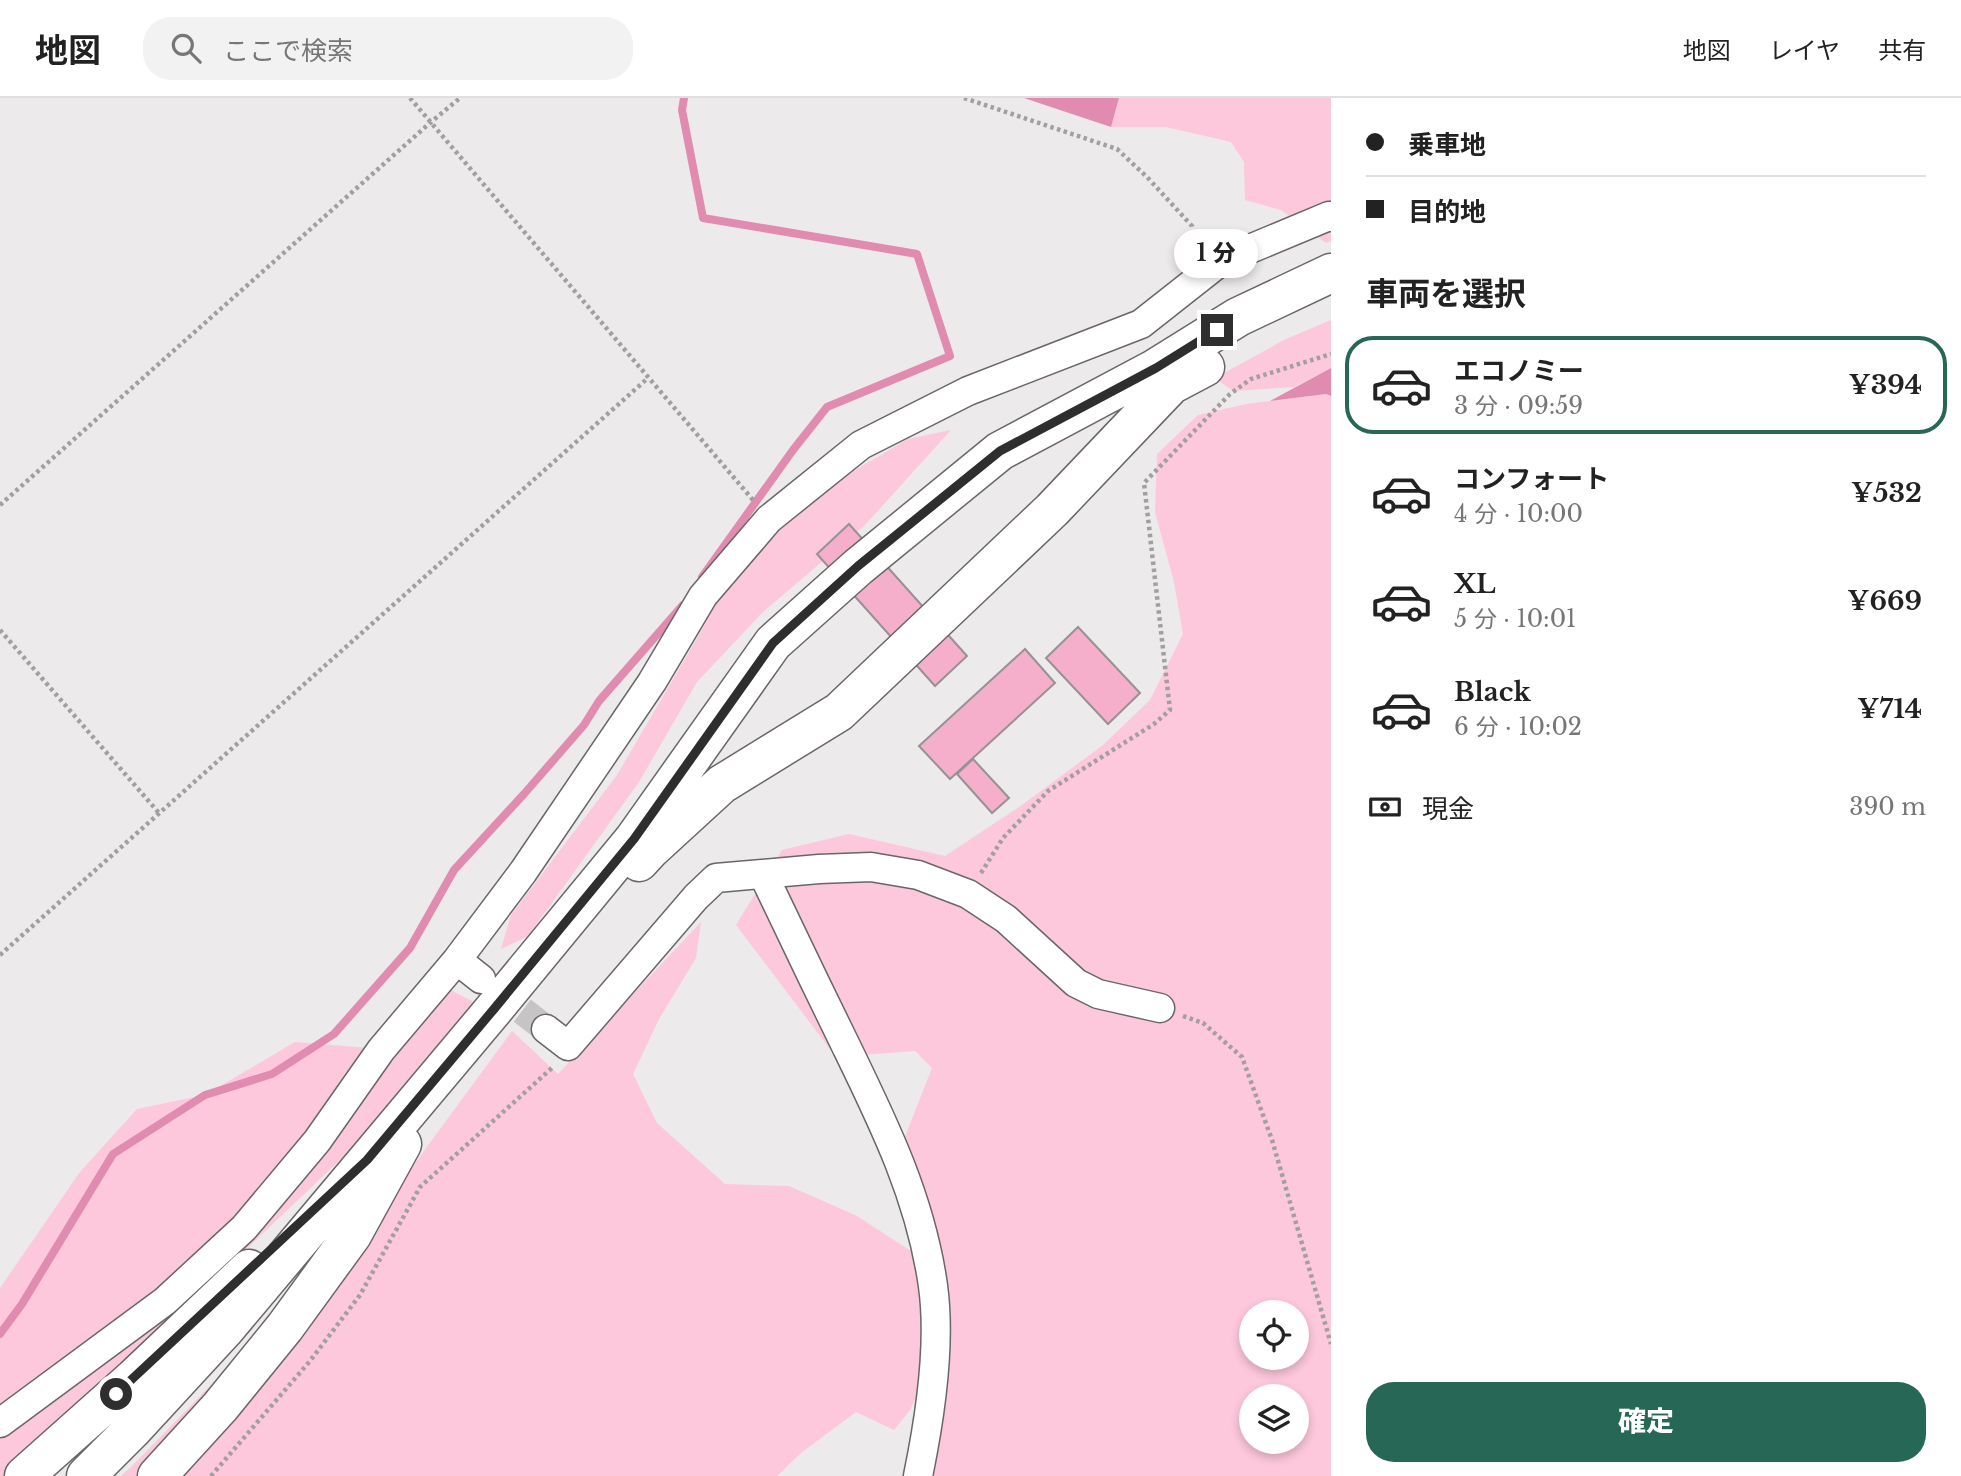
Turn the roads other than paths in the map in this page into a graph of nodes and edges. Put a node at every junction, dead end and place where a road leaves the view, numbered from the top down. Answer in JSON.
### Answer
{"nodes":[{"id":1,"x":1331,"y":217,"type":"edge"},
{"id":2,"x":1331,"y":272,"type":"edge"},
{"id":3,"x":1331,"y":302,"type":"edge"},
{"id":4,"x":762,"y":874,"type":"junction"},
{"id":5,"x":457,"y":960,"type":"junction"},
{"id":6,"x":481,"y":979,"type":"tunnel mouth"},
{"id":7,"x":1160,"y":1008,"type":"road end"},
{"id":8,"x":557,"y":1038,"type":"road end"},
{"id":9,"x":405,"y":1139,"type":"junction"},
{"id":10,"x":367,"y":1160,"type":"junction"},
{"id":11,"x":0,"y":1423,"type":"edge"},
{"id":12,"x":24,"y":1476,"type":"edge"},
{"id":13,"x":86,"y":1476,"type":"edge"},
{"id":14,"x":105,"y":1476,"type":"edge"},
{"id":15,"x":157,"y":1476,"type":"edge"},
{"id":16,"x":918,"y":1476,"type":"edge"}],
"edges":[{"from":1,"to":5,"type":"street"},
{"from":2,"to":10,"type":"highway"},
{"from":3,"to":9,"type":"highway"},
{"from":4,"to":7,"type":"street"},
{"from":4,"to":8,"type":"street"},
{"from":4,"to":16,"type":"street"},
{"from":5,"to":6,"type":"street"},
{"from":5,"to":11,"type":"street"},
{"from":9,"to":14,"type":"highway"},
{"from":9,"to":15,"type":"highway"},
{"from":10,"to":12,"type":"highway"},
{"from":10,"to":13,"type":"highway"}]}
